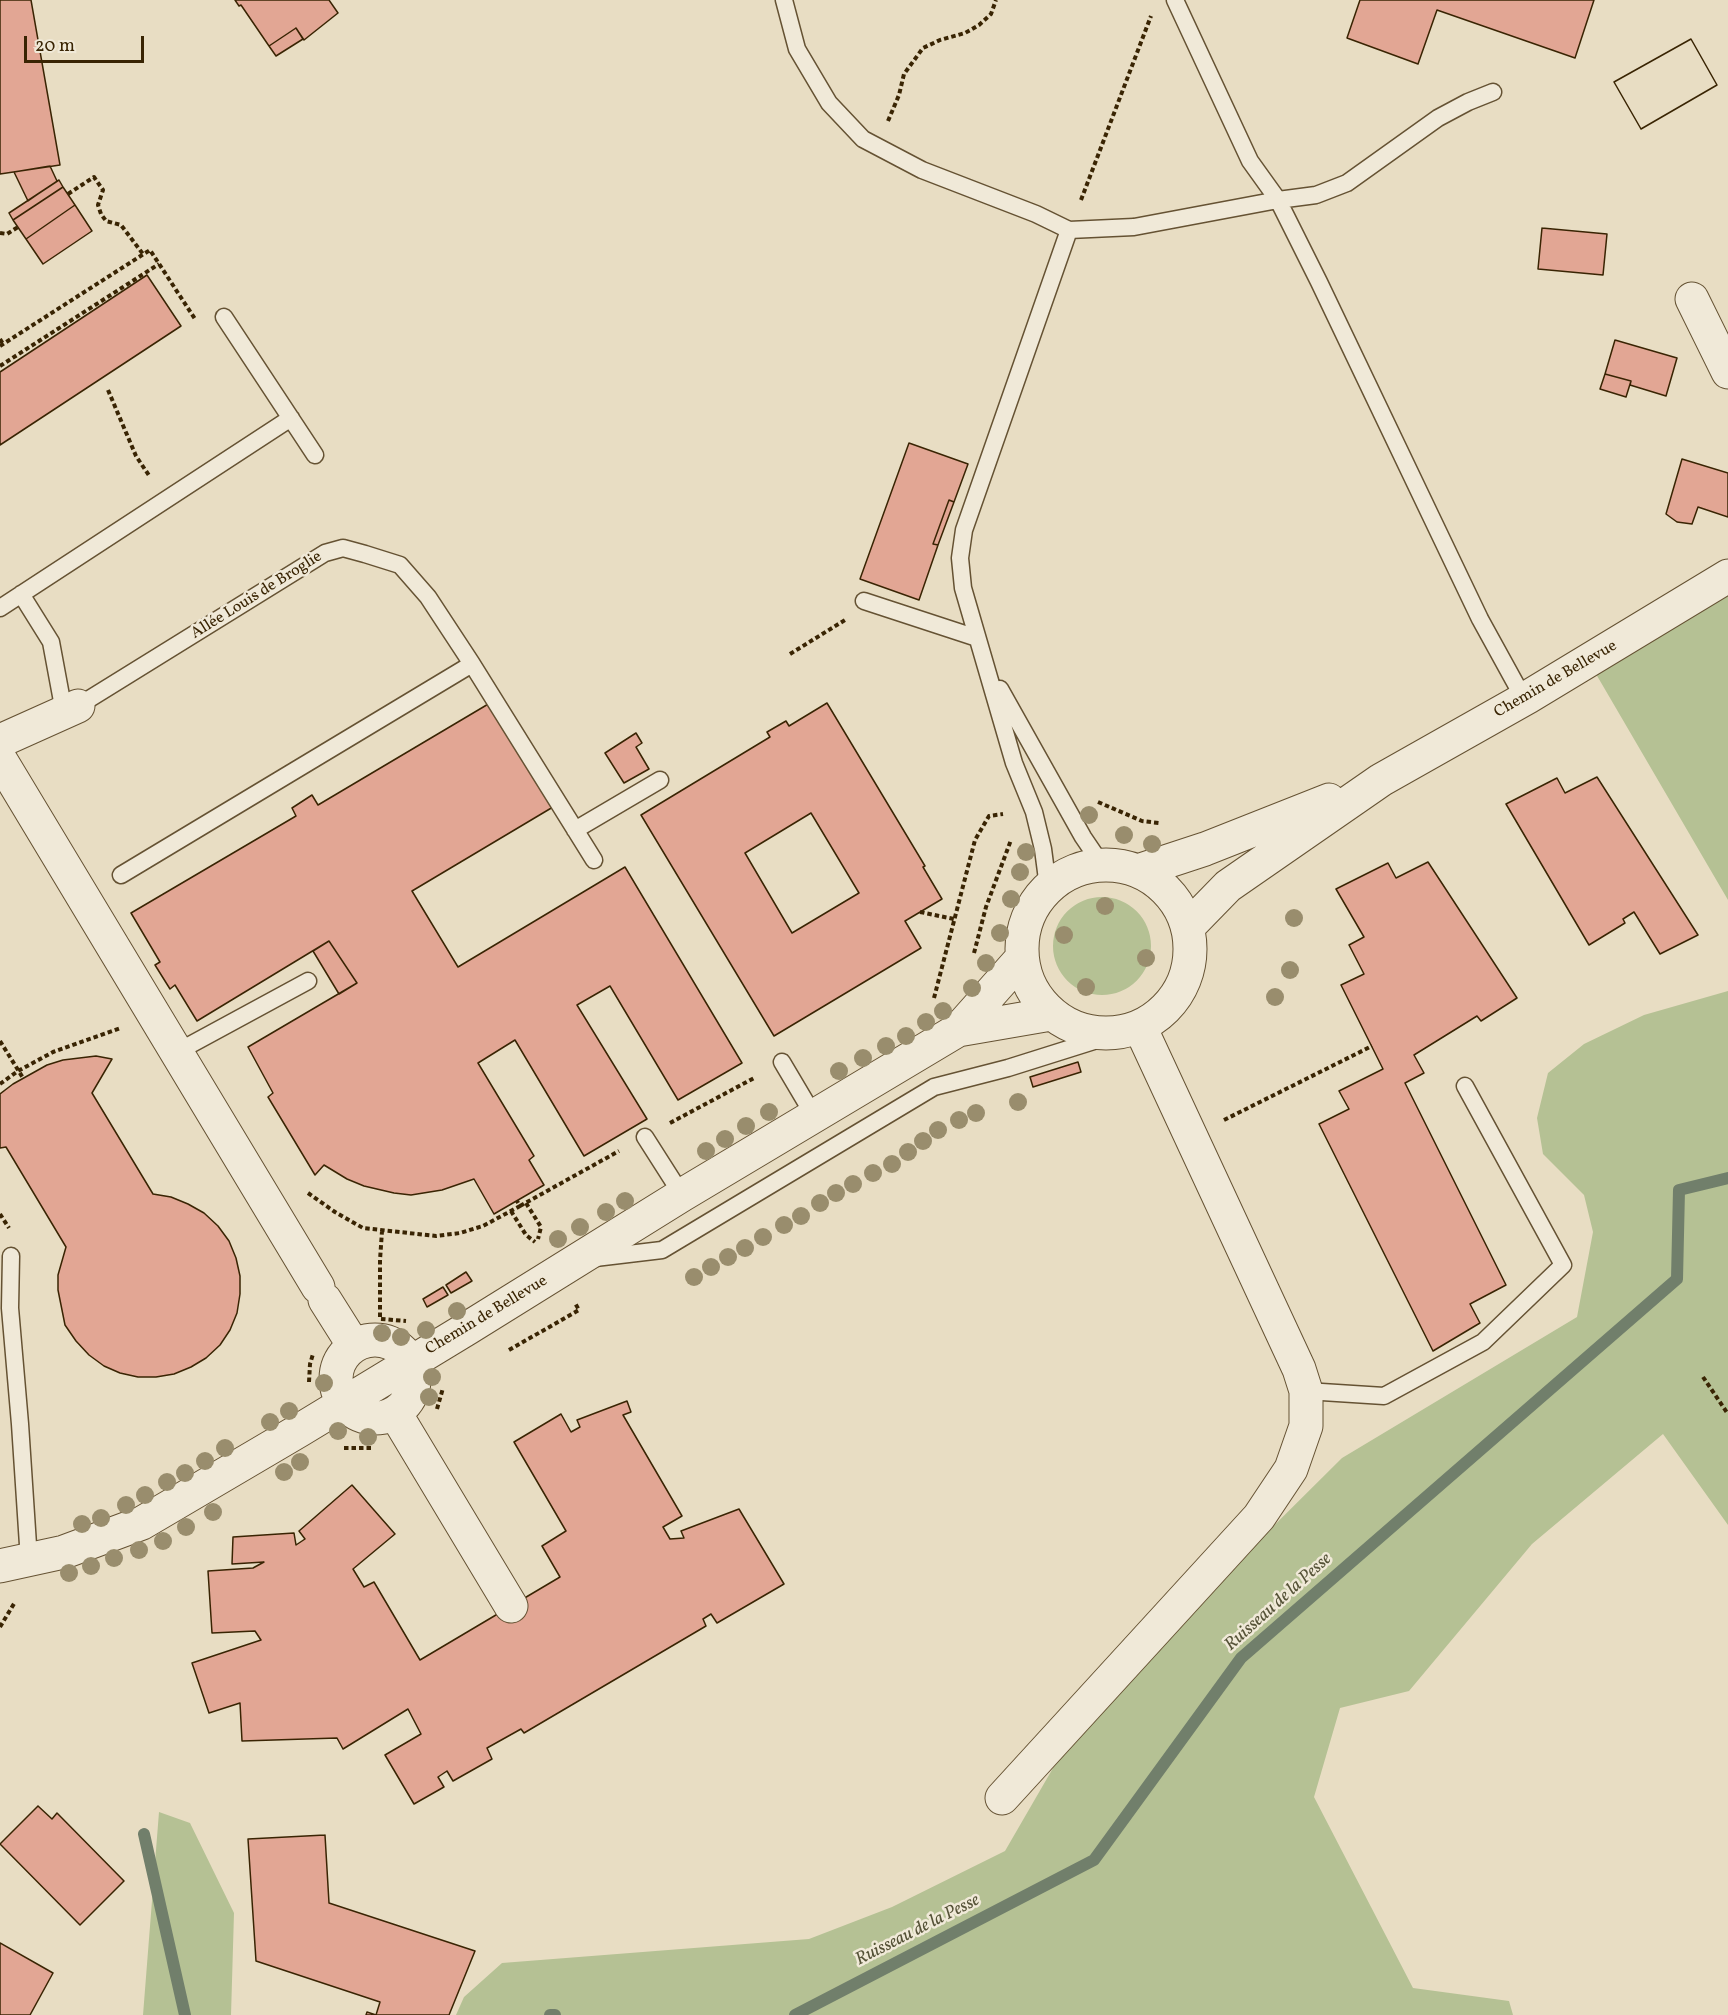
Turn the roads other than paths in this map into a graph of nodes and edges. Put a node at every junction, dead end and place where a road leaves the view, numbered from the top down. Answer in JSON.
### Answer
{"nodes":[{"id":1,"x":784,"y":0,"type":"edge"},
{"id":2,"x":1175,"y":0,"type":"edge"},
{"id":3,"x":1493,"y":92,"type":"dead end"},
{"id":4,"x":1278,"y":200,"type":"junction"},
{"id":5,"x":1069,"y":230,"type":"junction"},
{"id":6,"x":1692,"y":299,"type":"dead end"},
{"id":7,"x":224,"y":317,"type":"road end"},
{"id":8,"x":1728,"y":372,"type":"edge"},
{"id":9,"x":291,"y":418,"type":"junction"},
{"id":10,"x":315,"y":455,"type":"dead end"},
{"id":11,"x":1728,"y":576,"type":"edge"},
{"id":12,"x":21,"y":594,"type":"junction"},
{"id":13,"x":868,"y":602,"type":"road end"},
{"id":14,"x":0,"y":608,"type":"edge"},
{"id":15,"x":977,"y":638,"type":"junction"},
{"id":16,"x":984,"y":662,"type":"junction"},
{"id":17,"x":472,"y":664,"type":"junction"},
{"id":18,"x":1524,"y":699,"type":"junction"},
{"id":19,"x":71,"y":709,"type":"junction"},
{"id":20,"x":0,"y":741,"type":"edge"},
{"id":21,"x":0,"y":759,"type":"edge"},
{"id":22,"x":660,"y":780,"type":"dead end"},
{"id":23,"x":1381,"y":780,"type":"junction"},
{"id":24,"x":575,"y":830,"type":"junction"},
{"id":25,"x":594,"y":860,"type":"dead end"},
{"id":26,"x":1102,"y":865,"type":"junction"},
{"id":27,"x":1138,"y":871,"type":"junction"},
{"id":28,"x":121,"y":875,"type":"dead end"},
{"id":29,"x":1048,"y":887,"type":"junction"},
{"id":30,"x":1188,"y":927,"type":"junction"},
{"id":31,"x":1021,"y":959,"type":"junction"},
{"id":32,"x":308,"y":981,"type":"dead end"},
{"id":33,"x":1051,"y":1014,"type":"junction"},
{"id":34,"x":958,"y":1030,"type":"junction"},
{"id":35,"x":1128,"y":1030,"type":"junction"},
{"id":36,"x":177,"y":1052,"type":"junction"},
{"id":37,"x":782,"y":1062,"type":"dead end"},
{"id":38,"x":1465,"y":1086,"type":"dead end"},
{"id":39,"x":814,"y":1116,"type":"junction"},
{"id":40,"x":645,"y":1137,"type":"dead end"},
{"id":41,"x":682,"y":1195,"type":"junction"},
{"id":42,"x":11,"y":1256,"type":"dead end"},
{"id":43,"x":579,"y":1260,"type":"junction"},
{"id":44,"x":334,"y":1315,"type":"junction"},
{"id":45,"x":411,"y":1362,"type":"junction"},
{"id":46,"x":1306,"y":1391,"type":"junction"},
{"id":47,"x":344,"y":1403,"type":"junction"},
{"id":48,"x":395,"y":1413,"type":"junction"},
{"id":49,"x":15,"y":1563,"type":"edge"},
{"id":50,"x":511,"y":1606,"type":"dead end"},
{"id":51,"x":1002,"y":1798,"type":"dead end"}],
"edges":[{"from":1,"to":5,"type":"lane"},
{"from":2,"to":4,"type":"lane"},
{"from":3,"to":4,"type":"lane"},
{"from":4,"to":5,"type":"lane"},
{"from":4,"to":18,"type":"lane"},
{"from":5,"to":15,"type":"lane"},
{"from":6,"to":8,"type":"street"},
{"from":7,"to":9,"type":"lane"},
{"from":9,"to":10,"type":"lane"},
{"from":9,"to":12,"type":"lane"},
{"from":11,"to":18,"type":"street","name":"Chemin de Bellevue"},
{"from":12,"to":14,"type":"lane"},
{"from":12,"to":19,"type":"lane"},
{"from":13,"to":15,"type":"lane"},
{"from":15,"to":16,"type":"lane"},
{"from":16,"to":26,"type":"lane"},
{"from":16,"to":29,"type":"lane"},
{"from":17,"to":19,"type":"lane","name":"Allée Louis de Broglie"},
{"from":17,"to":24,"type":"lane","name":"Allée Louis de Broglie"},
{"from":17,"to":28,"type":"lane"},
{"from":18,"to":23,"type":"street","name":"Chemin de Bellevue"},
{"from":19,"to":20,"type":"street","name":"Allée Louis de Broglie"},
{"from":21,"to":36,"type":"street"},
{"from":22,"to":24,"type":"lane"},
{"from":23,"to":27,"type":"street","name":"Chemin de Bellevue"},
{"from":23,"to":30,"type":"street","name":"Chemin de Bellevue"},
{"from":24,"to":25,"type":"lane","name":"Allée Louis de Broglie"},
{"from":26,"to":27,"type":"street"},
{"from":26,"to":29,"type":"street"},
{"from":27,"to":30,"type":"street"},
{"from":29,"to":31,"type":"street"},
{"from":30,"to":35,"type":"street"},
{"from":31,"to":33,"type":"street"},
{"from":31,"to":34,"type":"street","name":"Chemin de Bellevue"},
{"from":32,"to":36,"type":"lane"},
{"from":33,"to":34,"type":"street","name":"Chemin de Bellevue"},
{"from":33,"to":35,"type":"street"},
{"from":34,"to":39,"type":"street","name":"Chemin de Bellevue"},
{"from":35,"to":43,"type":"lane"},
{"from":35,"to":46,"type":"street"},
{"from":36,"to":44,"type":"street"},
{"from":37,"to":39,"type":"lane"},
{"from":38,"to":46,"type":"lane"},
{"from":39,"to":41,"type":"street","name":"Chemin de Bellevue"},
{"from":40,"to":41,"type":"lane"},
{"from":41,"to":43,"type":"street","name":"Chemin de Bellevue"},
{"from":42,"to":49,"type":"lane"},
{"from":43,"to":45,"type":"street","name":"Chemin de Bellevue"},
{"from":44,"to":45,"type":"street"},
{"from":44,"to":47,"type":"street"},
{"from":45,"to":47,"type":"street","name":"Chemin de Bellevue"},
{"from":45,"to":48,"type":"street"},
{"from":46,"to":51,"type":"street"},
{"from":47,"to":48,"type":"street"},
{"from":47,"to":49,"type":"street","name":"Chemin de Bellevue"},
{"from":48,"to":50,"type":"street"}]}
